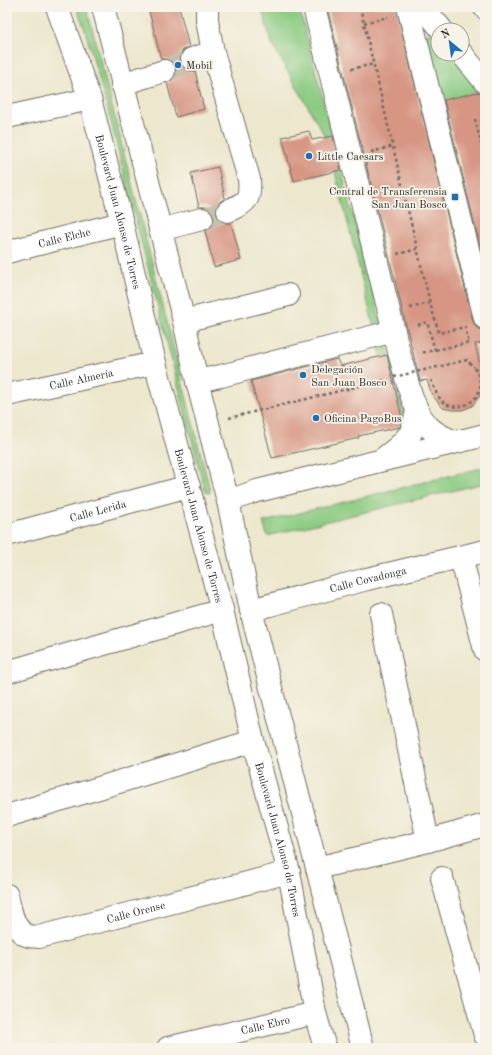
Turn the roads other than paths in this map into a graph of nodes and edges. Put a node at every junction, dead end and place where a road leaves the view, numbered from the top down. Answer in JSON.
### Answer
{"nodes":[{"id":1,"x":57,"y":7,"type":"edge"},
{"id":2,"x":103,"y":7,"type":"edge"},
{"id":3,"x":207,"y":7,"type":"edge"},
{"id":4,"x":314,"y":7,"type":"edge"},
{"id":5,"x":408,"y":7,"type":"edge"},
{"id":6,"x":423,"y":7,"type":"edge"},
{"id":7,"x":435,"y":22,"type":"edge"},
{"id":8,"x":213,"y":52,"type":"junction"},
{"id":9,"x":192,"y":59,"type":"tunnel mouth"},
{"id":10,"x":469,"y":62,"type":"edge"},
{"id":11,"x":164,"y":71,"type":"tunnel mouth"},
{"id":12,"x":485,"y":82,"type":"edge"},
{"id":13,"x":122,"y":84,"type":"junction"},
{"id":14,"x":90,"y":98,"type":"junction"},
{"id":15,"x":7,"y":117,"type":"edge"},
{"id":16,"x":228,"y":211,"type":"tunnel mouth"},
{"id":17,"x":202,"y":219,"type":"tunnel mouth"},
{"id":18,"x":122,"y":223,"type":"junction"},
{"id":19,"x":160,"y":230,"type":"junction"},
{"id":20,"x":7,"y":252,"type":"edge"},
{"id":21,"x":288,"y":295,"type":"dead end"},
{"id":22,"x":485,"y":318,"type":"edge"},
{"id":23,"x":184,"y":321,"type":"junction"},
{"id":24,"x":394,"y":331,"type":"junction"},
{"id":25,"x":155,"y":363,"type":"junction"},
{"id":26,"x":197,"y":381,"type":"junction"},
{"id":27,"x":7,"y":395,"type":"edge"},
{"id":28,"x":417,"y":412,"type":"junction"},
{"id":29,"x":474,"y":435,"type":"edge"},
{"id":30,"x":380,"y":461,"type":"junction"},
{"id":31,"x":189,"y":486,"type":"junction"},
{"id":32,"x":228,"y":501,"type":"junction"},
{"id":33,"x":7,"y":535,"type":"edge"},
{"id":34,"x":485,"y":551,"type":"edge"},
{"id":35,"x":461,"y":557,"type":"junction"},
{"id":36,"x":222,"y":610,"type":"junction"},
{"id":37,"x":251,"y":610,"type":"junction"},
{"id":38,"x":381,"y":614,"type":"dead end"},
{"id":39,"x":485,"y":650,"type":"edge"},
{"id":40,"x":7,"y":672,"type":"edge"},
{"id":41,"x":253,"y":741,"type":"junction"},
{"id":42,"x":7,"y":816,"type":"edge"},
{"id":43,"x":485,"y":825,"type":"edge"},
{"id":44,"x":428,"y":841,"type":"junction"},
{"id":45,"x":317,"y":868,"type":"junction"},
{"id":46,"x":289,"y":872,"type":"junction"},
{"id":47,"x":442,"y":878,"type":"dead end"},
{"id":48,"x":7,"y":894,"type":"edge"},
{"id":49,"x":315,"y":1013,"type":"junction"},
{"id":50,"x":485,"y":1035,"type":"edge"},
{"id":51,"x":168,"y":1048,"type":"edge"},
{"id":52,"x":324,"y":1048,"type":"edge"},
{"id":53,"x":363,"y":1048,"type":"edge"}],
"edges":[{"from":1,"to":14,"type":"street","name":"Boulevard Juan Alonso de Torres"},
{"from":2,"to":13,"type":"street"},
{"from":3,"to":8,"type":"street"},
{"from":4,"to":24,"type":"street"},
{"from":5,"to":22,"type":"street"},
{"from":6,"to":7,"type":"street"},
{"from":8,"to":9,"type":"street"},
{"from":8,"to":16,"type":"street"},
{"from":10,"to":12,"type":"street"},
{"from":11,"to":13,"type":"street"},
{"from":13,"to":19,"type":"street"},
{"from":14,"to":15,"type":"street"},
{"from":14,"to":18,"type":"street","name":"Boulevard Juan Alonso de Torres"},
{"from":17,"to":19,"type":"street"},
{"from":18,"to":20,"type":"street","name":"Calle Elche"},
{"from":18,"to":25,"type":"street","name":"Boulevard Juan Alonso de Torres"},
{"from":19,"to":23,"type":"street"},
{"from":21,"to":23,"type":"street"},
{"from":23,"to":26,"type":"street"},
{"from":24,"to":26,"type":"street"},
{"from":24,"to":28,"type":"street"},
{"from":25,"to":27,"type":"street","name":"Calle Almería"},
{"from":25,"to":31,"type":"street","name":"Boulevard Juan Alonso de Torres"},
{"from":26,"to":32,"type":"street"},
{"from":28,"to":29,"type":"street"},
{"from":28,"to":30,"type":"street"},
{"from":29,"to":30,"type":"street"},
{"from":30,"to":32,"type":"street"},
{"from":31,"to":33,"type":"street","name":"Calle Lerida"},
{"from":31,"to":36,"type":"street","name":"Boulevard Juan Alonso de Torres"},
{"from":32,"to":37,"type":"street"},
{"from":34,"to":35,"type":"street","name":"Calle Covadonga"},
{"from":35,"to":37,"type":"street","name":"Calle Covadonga"},
{"from":35,"to":39,"type":"street"},
{"from":36,"to":40,"type":"street"},
{"from":36,"to":41,"type":"street","name":"Boulevard Juan Alonso de Torres"},
{"from":37,"to":45,"type":"street"},
{"from":38,"to":44,"type":"street"},
{"from":41,"to":42,"type":"street"},
{"from":41,"to":46,"type":"street","name":"Boulevard Juan Alonso de Torres"},
{"from":43,"to":44,"type":"street"},
{"from":44,"to":45,"type":"street"},
{"from":45,"to":53,"type":"street"},
{"from":46,"to":48,"type":"street","name":"Calle Orense"},
{"from":46,"to":49,"type":"street","name":"Boulevard Juan Alonso de Torres"},
{"from":47,"to":50,"type":"street"},
{"from":49,"to":51,"type":"street","name":"Calle Ebro"},
{"from":49,"to":52,"type":"street","name":"Boulevard Juan Alonso de Torres"}]}
